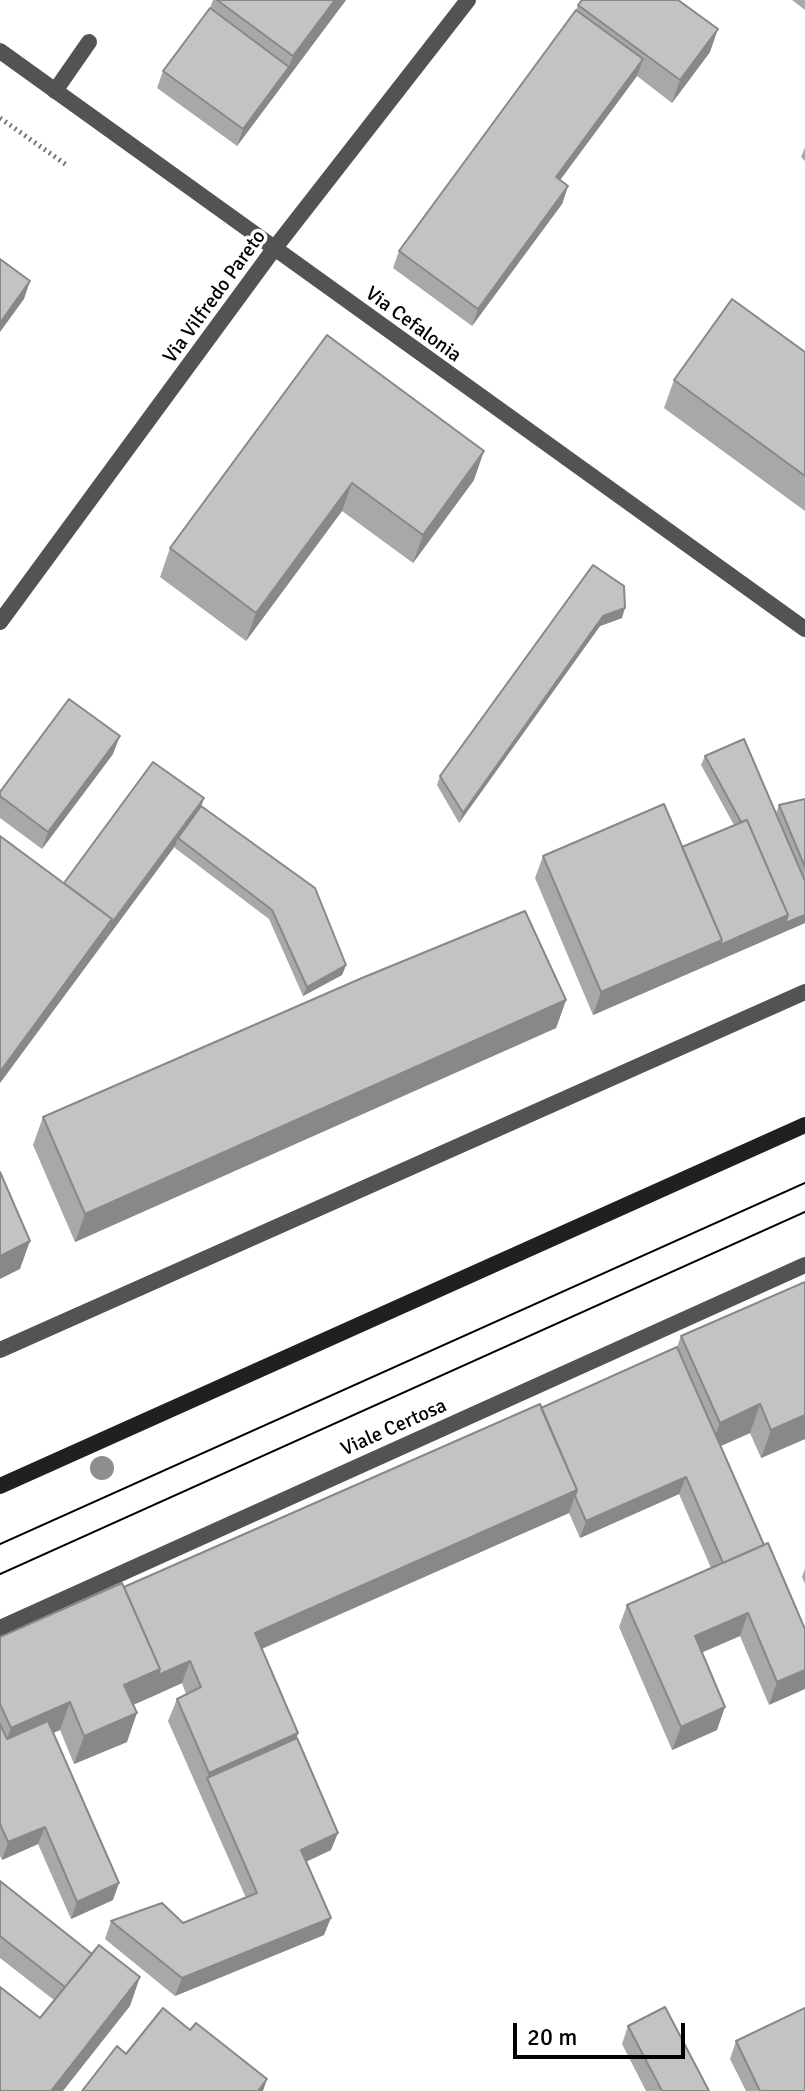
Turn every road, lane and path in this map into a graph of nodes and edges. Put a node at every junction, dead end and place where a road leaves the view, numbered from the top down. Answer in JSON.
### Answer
{"nodes":[{"id":1,"x":468,"y":0,"type":"edge"},
{"id":2,"x":89,"y":42,"type":"dead end"},
{"id":3,"x":0,"y":51,"type":"edge"},
{"id":4,"x":55,"y":91,"type":"junction"},
{"id":5,"x":0,"y":118,"type":"edge"},
{"id":6,"x":68,"y":166,"type":"dead end"},
{"id":7,"x":274,"y":249,"type":"junction"},
{"id":8,"x":0,"y":622,"type":"edge"},
{"id":9,"x":805,"y":629,"type":"edge"},
{"id":10,"x":805,"y":992,"type":"edge"},
{"id":11,"x":805,"y":1125,"type":"edge"},
{"id":12,"x":805,"y":1265,"type":"edge"},
{"id":13,"x":0,"y":1350,"type":"edge"},
{"id":14,"x":0,"y":1486,"type":"edge"},
{"id":15,"x":0,"y":1628,"type":"edge"}],
"edges":[{"from":1,"to":7,"type":"street","name":"Via Vilfredo Pareto"},
{"from":2,"to":4,"type":"street"},
{"from":3,"to":4,"type":"street","name":"Via Cefalonia"},
{"from":4,"to":7,"type":"street","name":"Via Cefalonia"},
{"from":5,"to":6,"type":"path"},
{"from":7,"to":8,"type":"street","name":"Via Vilfredo Pareto"},
{"from":7,"to":9,"type":"street","name":"Via Cefalonia"},
{"from":10,"to":13,"type":"street"},
{"from":11,"to":14,"type":"main road"},
{"from":12,"to":15,"type":"street","name":"Viale Certosa"}]}
